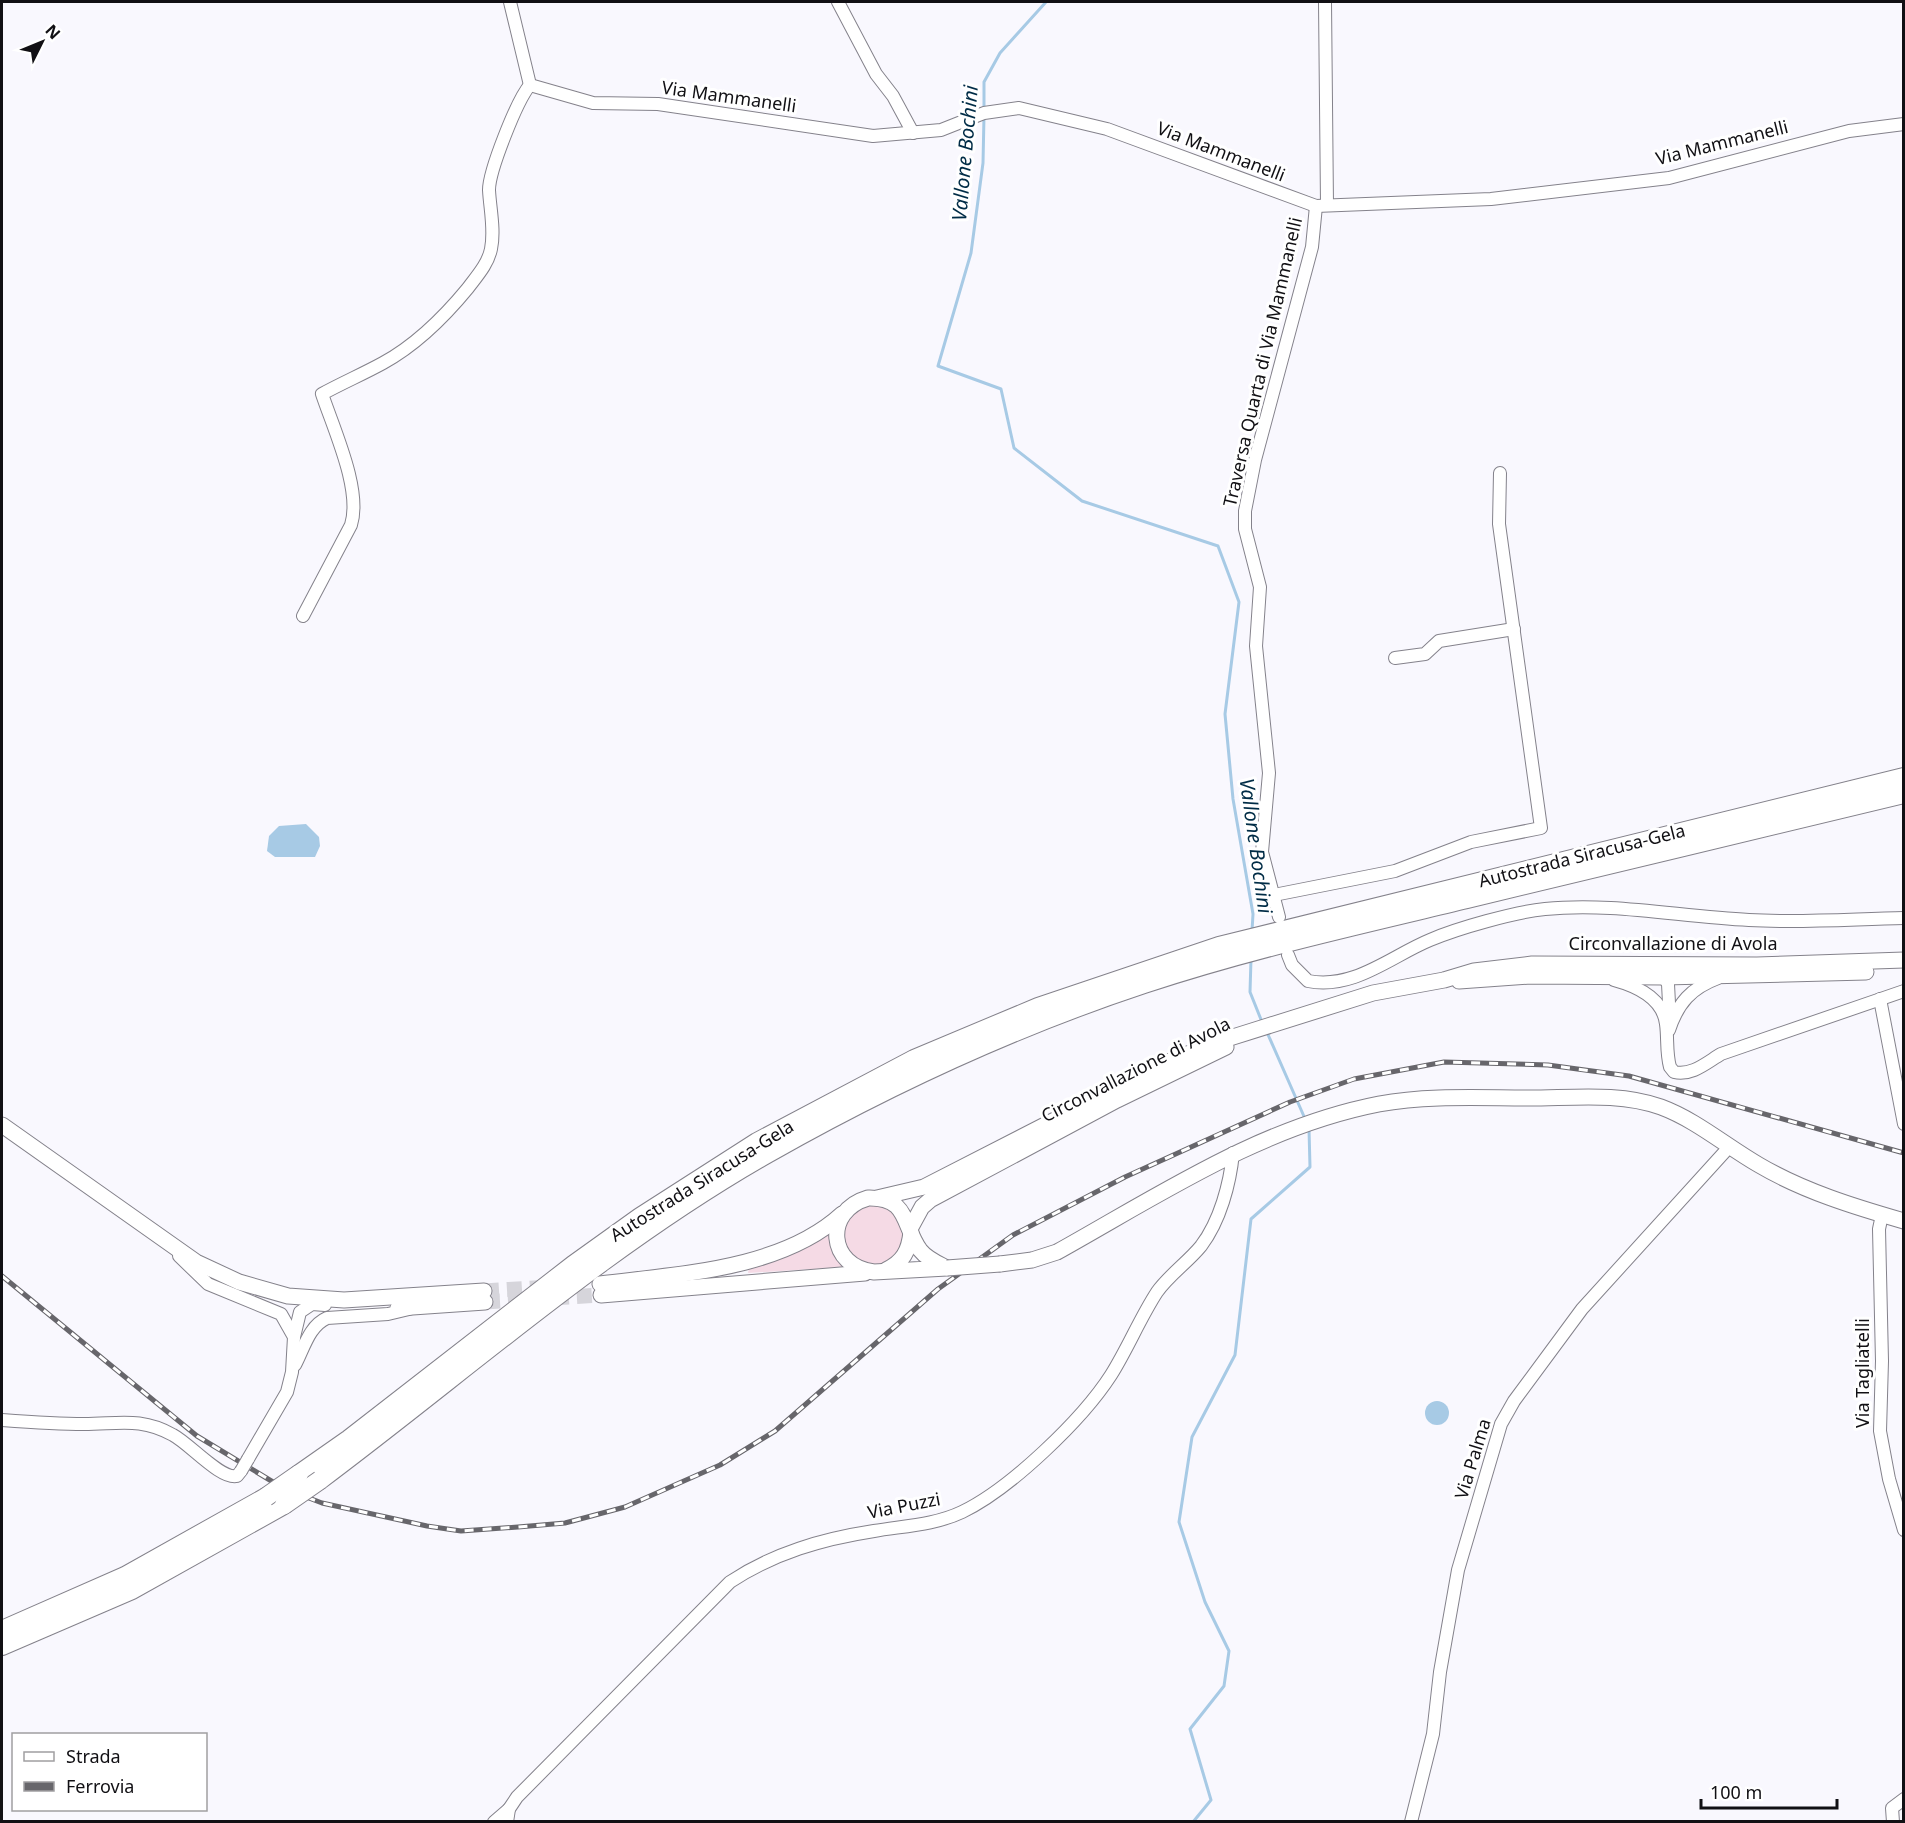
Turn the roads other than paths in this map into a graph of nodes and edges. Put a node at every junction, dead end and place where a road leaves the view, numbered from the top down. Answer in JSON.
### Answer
{"nodes":[{"id":1,"x":510,"y":2,"type":"edge"},
{"id":2,"x":838,"y":2,"type":"edge"},
{"id":3,"x":1325,"y":2,"type":"edge"},
{"id":4,"x":530,"y":85,"type":"junction"},
{"id":5,"x":1904,"y":124,"type":"edge"},
{"id":6,"x":913,"y":133,"type":"junction"},
{"id":7,"x":1322,"y":206,"type":"junction"},
{"id":8,"x":1500,"y":473,"type":"dead end"},
{"id":9,"x":303,"y":616,"type":"dead end"},
{"id":10,"x":1514,"y":629,"type":"junction"},
{"id":11,"x":1395,"y":658,"type":"dead end"},
{"id":12,"x":1904,"y":777,"type":"edge"},
{"id":13,"x":1904,"y":794,"type":"edge"},
{"id":14,"x":1274,"y":895,"type":"junction"},
{"id":15,"x":1280,"y":917,"type":"dead end"},
{"id":16,"x":1904,"y":918,"type":"edge"},
{"id":17,"x":1261,"y":942,"type":"junction"},
{"id":18,"x":1222,"y":953,"type":"junction"},
{"id":19,"x":1288,"y":955,"type":"dead end"},
{"id":20,"x":1904,"y":960,"type":"edge"},
{"id":21,"x":1664,"y":969,"type":"junction"},
{"id":22,"x":1904,"y":971,"type":"edge"},
{"id":23,"x":1725,"y":975,"type":"junction"},
{"id":24,"x":1602,"y":976,"type":"junction"},
{"id":25,"x":1444,"y":980,"type":"junction"},
{"id":26,"x":1904,"y":991,"type":"edge"},
{"id":27,"x":1880,"y":999,"type":"junction"},
{"id":28,"x":1668,"y":1027,"type":"junction"},
{"id":29,"x":1251,"y":1032,"type":"junction"},
{"id":30,"x":1904,"y":1124,"type":"edge"},
{"id":31,"x":2,"y":1125,"type":"edge"},
{"id":32,"x":1730,"y":1146,"type":"junction"},
{"id":33,"x":1233,"y":1153,"type":"junction"},
{"id":34,"x":877,"y":1198,"type":"junction"},
{"id":35,"x":844,"y":1212,"type":"junction"},
{"id":36,"x":1882,"y":1215,"type":"junction"},
{"id":37,"x":1904,"y":1221,"type":"edge"},
{"id":38,"x":148,"y":1228,"type":"junction"},
{"id":39,"x":911,"y":1230,"type":"junction"},
{"id":40,"x":179,"y":1256,"type":"junction"},
{"id":41,"x":947,"y":1268,"type":"junction"},
{"id":42,"x":878,"y":1272,"type":"junction"},
{"id":43,"x":239,"y":1282,"type":"junction"},
{"id":44,"x":395,"y":1298,"type":"junction"},
{"id":45,"x":304,"y":1307,"type":"junction"},
{"id":46,"x":419,"y":1307,"type":"junction"},
{"id":47,"x":300,"y":1337,"type":"junction"},
{"id":48,"x":2,"y":1420,"type":"edge"},
{"id":49,"x":1904,"y":1530,"type":"edge"},
{"id":50,"x":2,"y":1629,"type":"edge"},
{"id":51,"x":2,"y":1646,"type":"edge"},
{"id":52,"x":1904,"y":1799,"type":"edge"},
{"id":53,"x":508,"y":1815,"type":"edge"},
{"id":54,"x":494,"y":1821,"type":"edge"},
{"id":55,"x":1411,"y":1821,"type":"edge"},
{"id":56,"x":1893,"y":1821,"type":"edge"}],
"edges":[{"from":1,"to":4,"type":"street"},
{"from":2,"to":6,"type":"street"},
{"from":3,"to":7,"type":"street","name":"Traversa Quarta di Via Mammanelli"},
{"from":4,"to":6,"type":"street","name":"Via Mammanelli"},
{"from":4,"to":9,"type":"street"},
{"from":5,"to":7,"type":"street","name":"Via Mammanelli"},
{"from":6,"to":7,"type":"street","name":"Via Mammanelli"},
{"from":7,"to":14,"type":"street","name":"Traversa Quarta di Via Mammanelli"},
{"from":8,"to":10,"type":"street"},
{"from":10,"to":11,"type":"street"},
{"from":10,"to":14,"type":"street"},
{"from":12,"to":17,"type":"highway","name":"Autostrada Siracusa-Gela"},
{"from":13,"to":17,"type":"highway","name":"Autostrada Siracusa-Gela"},
{"from":14,"to":15,"type":"street","name":"Traversa Quarta di Via Mammanelli"},
{"from":16,"to":19,"type":"street"},
{"from":17,"to":18,"type":"highway"},
{"from":18,"to":50,"type":"highway","name":"Autostrada Siracusa-Gela","bridge":true},
{"from":18,"to":51,"type":"highway","name":"Autostrada Siracusa-Gela","bridge":true},
{"from":20,"to":21,"type":"main road","name":"Circonvallazione di Avola"},
{"from":21,"to":23,"type":"main road","name":"Circonvallazione di Avola"},
{"from":21,"to":24,"type":"main road","name":"Circonvallazione di Avola"},
{"from":21,"to":25,"type":"main road","name":"Circonvallazione di Avola"},
{"from":21,"to":28,"type":"street"},
{"from":22,"to":23,"type":"main road","name":"Circonvallazione di Avola"},
{"from":23,"to":28,"type":"street"},
{"from":24,"to":25,"type":"main road","name":"Circonvallazione di Avola"},
{"from":24,"to":28,"type":"street"},
{"from":25,"to":29,"type":"main road","name":"Circonvallazione di Avola"},
{"from":26,"to":27,"type":"street"},
{"from":27,"to":28,"type":"street"},
{"from":27,"to":30,"type":"street"},
{"from":29,"to":34,"type":"main road","name":"Circonvallazione di Avola"},
{"from":29,"to":39,"type":"main road","name":"Circonvallazione di Avola"},
{"from":31,"to":38,"type":"main road"},
{"from":32,"to":33,"type":"main road"},
{"from":32,"to":36,"type":"main road"},
{"from":32,"to":55,"type":"street","name":"Via Palma"},
{"from":33,"to":41,"type":"main road","bridge":true},
{"from":33,"to":53,"type":"street","name":"Via Puzzi"},
{"from":34,"to":35,"type":"main road"},
{"from":34,"to":39,"type":"main road"},
{"from":35,"to":42,"type":"main road"},
{"from":35,"to":42,"type":"main road"},
{"from":36,"to":37,"type":"main road"},
{"from":36,"to":49,"type":"street","name":"Via Tagliatelli"},
{"from":38,"to":40,"type":"main road"},
{"from":38,"to":43,"type":"main road"},
{"from":39,"to":41,"type":"main road"},
{"from":39,"to":42,"type":"main road"},
{"from":40,"to":45,"type":"main road"},
{"from":40,"to":47,"type":"street"},
{"from":41,"to":42,"type":"main road"},
{"from":43,"to":44,"type":"main road"},
{"from":43,"to":45,"type":"street"},
{"from":44,"to":45,"type":"street"},
{"from":44,"to":46,"type":"main road"},
{"from":45,"to":46,"type":"main road"},
{"from":45,"to":47,"type":"street"},
{"from":46,"to":47,"type":"street"},
{"from":47,"to":48,"type":"street","bridge":true},
{"from":52,"to":56,"type":"street"},
{"from":53,"to":54,"type":"street","name":"Via Puzzi"}]}
